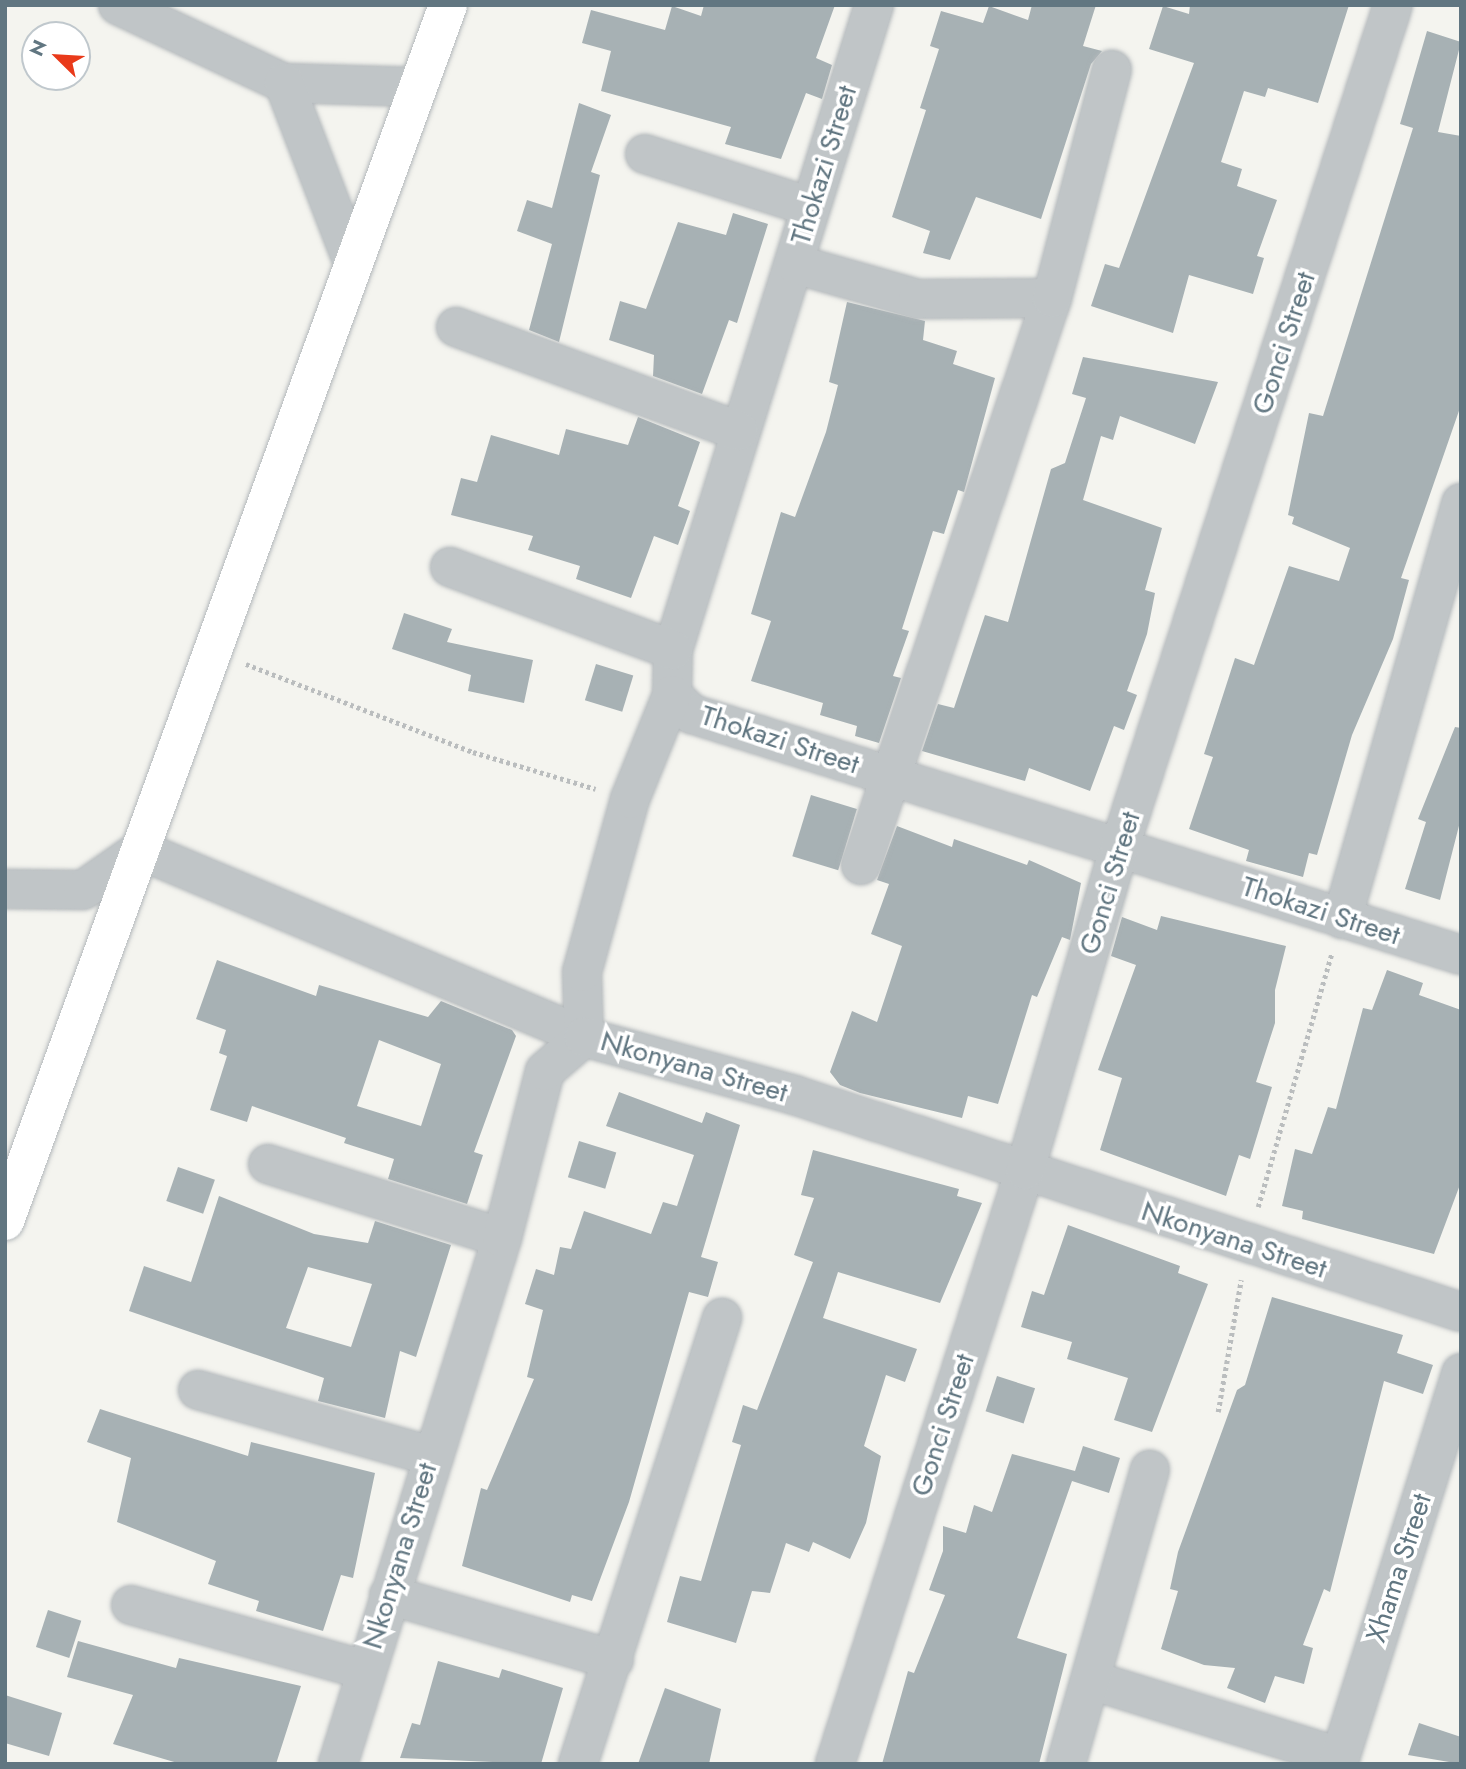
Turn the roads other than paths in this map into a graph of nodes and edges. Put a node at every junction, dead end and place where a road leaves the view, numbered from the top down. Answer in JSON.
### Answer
{"nodes":[{"id":1,"x":118,"y":5,"type":"edge"},
{"id":2,"x":448,"y":5,"type":"edge"},
{"id":3,"x":874,"y":5,"type":"edge"},
{"id":4,"x":1393,"y":5,"type":"edge"},
{"id":5,"x":1112,"y":70,"type":"dead end"},
{"id":6,"x":284,"y":83,"type":"junction"},
{"id":7,"x":418,"y":88,"type":"junction"},
{"id":8,"x":645,"y":155,"type":"dead end"},
{"id":9,"x":808,"y":206,"type":"junction"},
{"id":10,"x":353,"y":263,"type":"junction"},
{"id":11,"x":795,"y":264,"type":"junction"},
{"id":12,"x":1052,"y":298,"type":"junction"},
{"id":13,"x":456,"y":327,"type":"dead end"},
{"id":14,"x":738,"y":431,"type":"junction"},
{"id":15,"x":1461,"y":503,"type":"edge"},
{"id":16,"x":450,"y":567,"type":"dead end"},
{"id":17,"x":673,"y":650,"type":"junction"},
{"id":18,"x":672,"y":695,"type":"junction"},
{"id":19,"x":891,"y":776,"type":"junction"},
{"id":20,"x":1120,"y":846,"type":"junction"},
{"id":21,"x":140,"y":850,"type":"junction"},
{"id":22,"x":861,"y":865,"type":"dead end"},
{"id":23,"x":5,"y":888,"type":"edge"},
{"id":24,"x":1342,"y":919,"type":"junction"},
{"id":25,"x":1461,"y":955,"type":"edge"},
{"id":26,"x":584,"y":1037,"type":"junction"},
{"id":27,"x":268,"y":1164,"type":"dead end"},
{"id":28,"x":1025,"y":1170,"type":"junction"},
{"id":29,"x":5,"y":1221,"type":"edge"},
{"id":30,"x":502,"y":1238,"type":"junction"},
{"id":31,"x":1461,"y":1311,"type":"edge"},
{"id":32,"x":722,"y":1318,"type":"dead end"},
{"id":33,"x":1461,"y":1373,"type":"edge"},
{"id":34,"x":198,"y":1390,"type":"dead end"},
{"id":35,"x":1450,"y":1444,"type":"edge"},
{"id":36,"x":431,"y":1456,"type":"junction"},
{"id":37,"x":1150,"y":1471,"type":"dead end"},
{"id":38,"x":389,"y":1595,"type":"junction"},
{"id":39,"x":131,"y":1605,"type":"dead end"},
{"id":40,"x":614,"y":1661,"type":"junction"},
{"id":41,"x":365,"y":1670,"type":"junction"},
{"id":42,"x":1091,"y":1680,"type":"junction"},
{"id":43,"x":1339,"y":1760,"type":"edge"},
{"id":44,"x":338,"y":1764,"type":"edge"},
{"id":45,"x":578,"y":1764,"type":"edge"},
{"id":46,"x":835,"y":1764,"type":"edge"},
{"id":47,"x":1066,"y":1764,"type":"edge"}],
"edges":[{"from":1,"to":6,"type":"street"},
{"from":2,"to":7,"type":"main road"},
{"from":3,"to":9,"type":"street","name":"Thokazi Street"},
{"from":4,"to":20,"type":"street","name":"Gonci Street"},
{"from":5,"to":12,"type":"street"},
{"from":6,"to":7,"type":"street"},
{"from":6,"to":10,"type":"street"},
{"from":7,"to":10,"type":"main road"},
{"from":8,"to":9,"type":"street"},
{"from":9,"to":11,"type":"street","name":"Thokazi Street"},
{"from":10,"to":21,"type":"main road"},
{"from":11,"to":12,"type":"street"},
{"from":11,"to":14,"type":"street","name":"Thokazi Street"},
{"from":12,"to":19,"type":"street"},
{"from":13,"to":14,"type":"street"},
{"from":14,"to":17,"type":"street","name":"Thokazi Street"},
{"from":15,"to":24,"type":"street"},
{"from":16,"to":17,"type":"street"},
{"from":17,"to":18,"type":"street","name":"Thokazi Street"},
{"from":18,"to":19,"type":"street","name":"Thokazi Street"},
{"from":18,"to":26,"type":"street"},
{"from":19,"to":20,"type":"street","name":"Thokazi Street"},
{"from":19,"to":22,"type":"street"},
{"from":20,"to":24,"type":"street","name":"Thokazi Street"},
{"from":20,"to":28,"type":"street","name":"Gonci Street"},
{"from":21,"to":23,"type":"street"},
{"from":21,"to":26,"type":"street"},
{"from":21,"to":29,"type":"main road"},
{"from":24,"to":25,"type":"street","name":"Thokazi Street"},
{"from":26,"to":28,"type":"street","name":"Nkonyana Street"},
{"from":26,"to":30,"type":"street","name":"Nkonyana Street"},
{"from":27,"to":30,"type":"street"},
{"from":28,"to":31,"type":"street","name":"Nkonyana Street"},
{"from":28,"to":46,"type":"street","name":"Gonci Street"},
{"from":30,"to":36,"type":"street","name":"Nkonyana Street"},
{"from":32,"to":40,"type":"street"},
{"from":33,"to":35,"type":"street","name":"Xhama Street"},
{"from":34,"to":36,"type":"street"},
{"from":35,"to":43,"type":"street","name":"Xhama Street"},
{"from":36,"to":38,"type":"street","name":"Nkonyana Street"},
{"from":37,"to":42,"type":"street"},
{"from":38,"to":40,"type":"street"},
{"from":38,"to":41,"type":"street","name":"Nkonyana Street"},
{"from":39,"to":41,"type":"street"},
{"from":40,"to":45,"type":"street"},
{"from":41,"to":44,"type":"street","name":"Nkonyana Street"},
{"from":42,"to":43,"type":"street"},
{"from":42,"to":47,"type":"street"}]}
